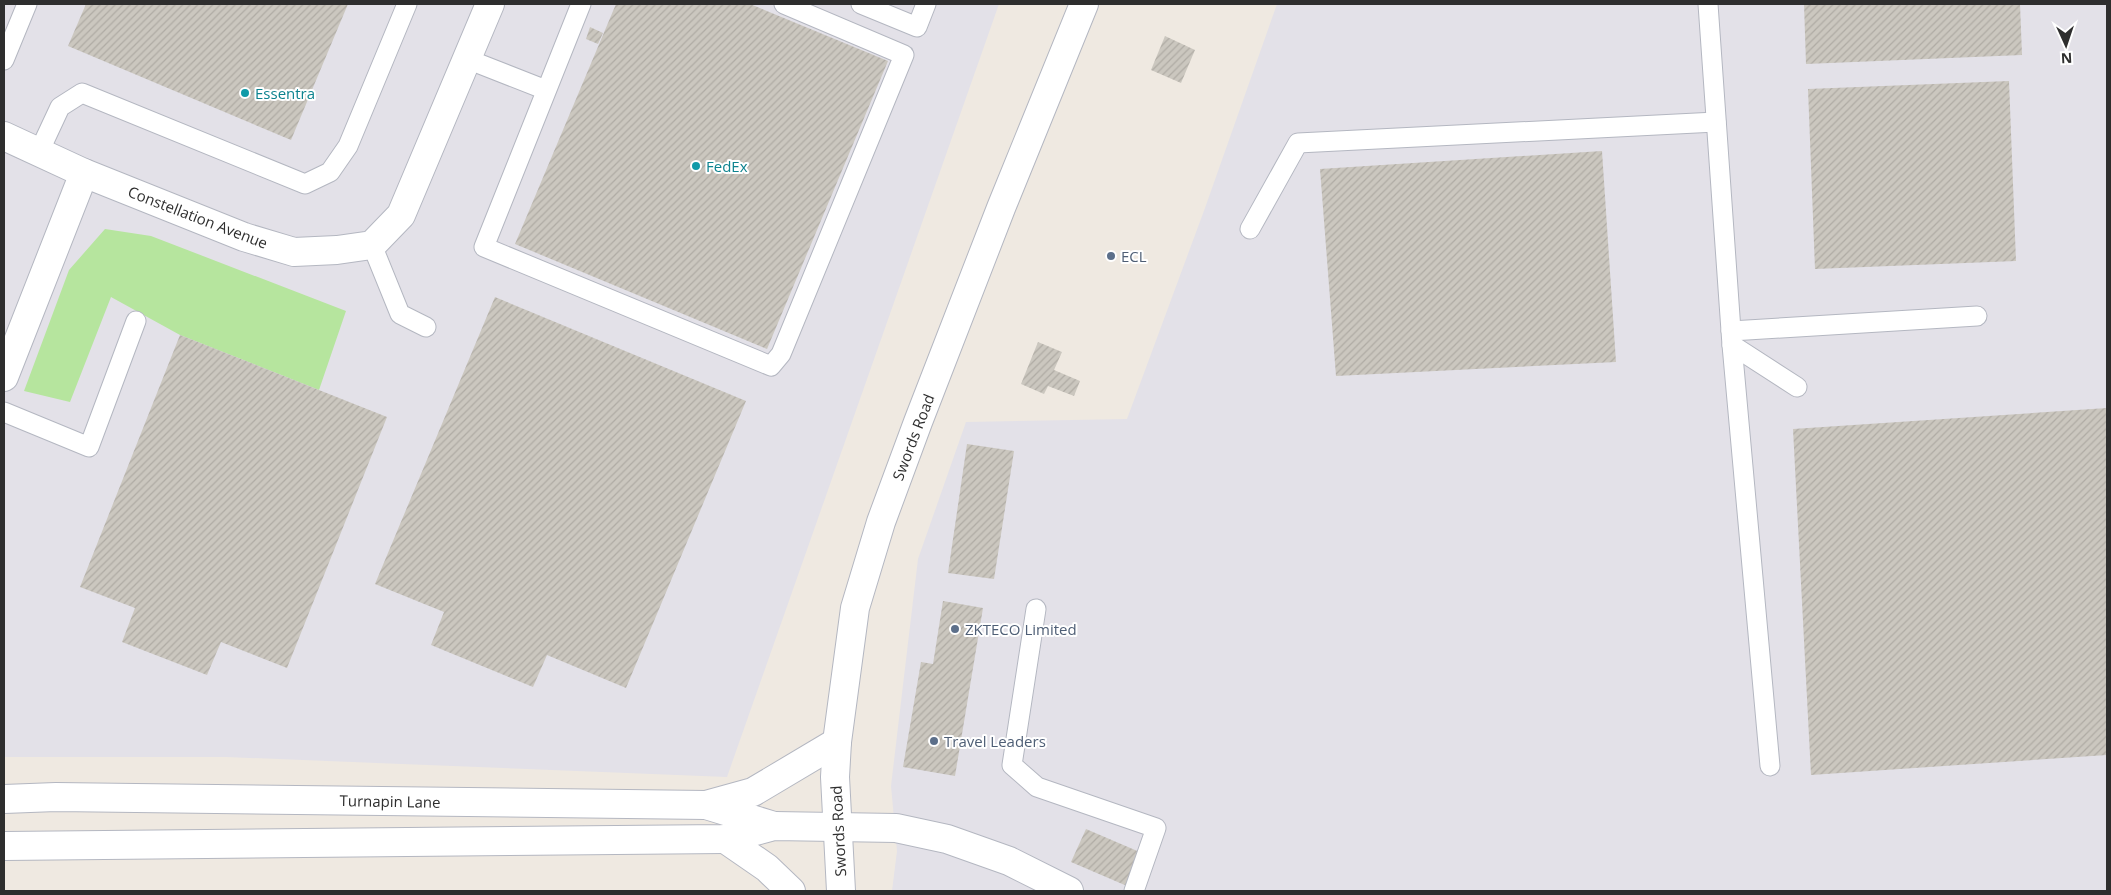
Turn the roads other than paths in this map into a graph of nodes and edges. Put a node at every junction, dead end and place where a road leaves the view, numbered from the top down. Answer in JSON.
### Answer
{"nodes":[{"id":1,"x":27,"y":4,"type":"edge"},
{"id":2,"x":407,"y":4,"type":"edge"},
{"id":3,"x":490,"y":4,"type":"edge"},
{"id":4,"x":581,"y":4,"type":"edge"},
{"id":5,"x":784,"y":4,"type":"edge"},
{"id":6,"x":861,"y":4,"type":"edge"},
{"id":7,"x":926,"y":4,"type":"edge"},
{"id":8,"x":1084,"y":4,"type":"edge"},
{"id":9,"x":1708,"y":4,"type":"edge"},
{"id":10,"x":467,"y":59,"type":"junction"},
{"id":11,"x":4,"y":60,"type":"edge"},
{"id":12,"x":546,"y":90,"type":"junction"},
{"id":13,"x":1716,"y":122,"type":"junction"},
{"id":14,"x":4,"y":136,"type":"edge"},
{"id":15,"x":39,"y":152,"type":"junction"},
{"id":16,"x":84,"y":173,"type":"junction"},
{"id":17,"x":1250,"y":229,"type":"dead end"},
{"id":18,"x":372,"y":245,"type":"junction"},
{"id":19,"x":1977,"y":316,"type":"dead end"},
{"id":20,"x":136,"y":321,"type":"dead end"},
{"id":21,"x":426,"y":327,"type":"dead end"},
{"id":22,"x":1731,"y":338,"type":"junction"},
{"id":23,"x":4,"y":377,"type":"edge"},
{"id":24,"x":1797,"y":387,"type":"dead end"},
{"id":25,"x":4,"y":412,"type":"edge"},
{"id":26,"x":1036,"y":609,"type":"dead end"},
{"id":27,"x":837,"y":742,"type":"junction"},
{"id":28,"x":1770,"y":766,"type":"dead end"},
{"id":29,"x":4,"y":799,"type":"edge"},
{"id":30,"x":706,"y":805,"type":"junction"},
{"id":31,"x":774,"y":826,"type":"junction"},
{"id":32,"x":837,"y":826,"type":"junction"},
{"id":33,"x":725,"y":839,"type":"junction"},
{"id":34,"x":4,"y":846,"type":"edge"},
{"id":35,"x":791,"y":891,"type":"edge"},
{"id":36,"x":841,"y":891,"type":"edge"},
{"id":37,"x":1069,"y":891,"type":"edge"},
{"id":38,"x":1134,"y":891,"type":"edge"}],
"edges":[{"from":1,"to":11,"type":"lane"},
{"from":2,"to":15,"type":"lane"},
{"from":3,"to":10,"type":"street"},
{"from":4,"to":12,"type":"lane"},
{"from":5,"to":12,"type":"lane"},
{"from":6,"to":7,"type":"lane"},
{"from":8,"to":27,"type":"street","name":"Swords Road"},
{"from":9,"to":13,"type":"lane"},
{"from":10,"to":12,"type":"lane"},
{"from":10,"to":18,"type":"street"},
{"from":13,"to":17,"type":"lane"},
{"from":13,"to":22,"type":"lane"},
{"from":14,"to":15,"type":"street","name":"Constellation Avenue"},
{"from":15,"to":16,"type":"street","name":"Constellation Avenue"},
{"from":16,"to":18,"type":"street","name":"Constellation Avenue"},
{"from":16,"to":23,"type":"street"},
{"from":18,"to":21,"type":"lane"},
{"from":19,"to":22,"type":"lane"},
{"from":20,"to":25,"type":"lane"},
{"from":22,"to":24,"type":"lane"},
{"from":22,"to":28,"type":"lane"},
{"from":26,"to":38,"type":"lane"},
{"from":27,"to":30,"type":"street"},
{"from":27,"to":32,"type":"street","name":"Swords Road"},
{"from":29,"to":30,"type":"street","name":"Turnapin Lane"},
{"from":30,"to":31,"type":"street","name":"Turnapin Lane"},
{"from":31,"to":32,"type":"street","name":"Turnapin Lane"},
{"from":31,"to":33,"type":"street","name":"Turnapin Lane"},
{"from":32,"to":36,"type":"street","name":"Swords Road"},
{"from":32,"to":37,"type":"street","name":"Turnapin Lane"},
{"from":33,"to":34,"type":"street","name":"Turnapin Lane"},
{"from":33,"to":35,"type":"street"}]}
